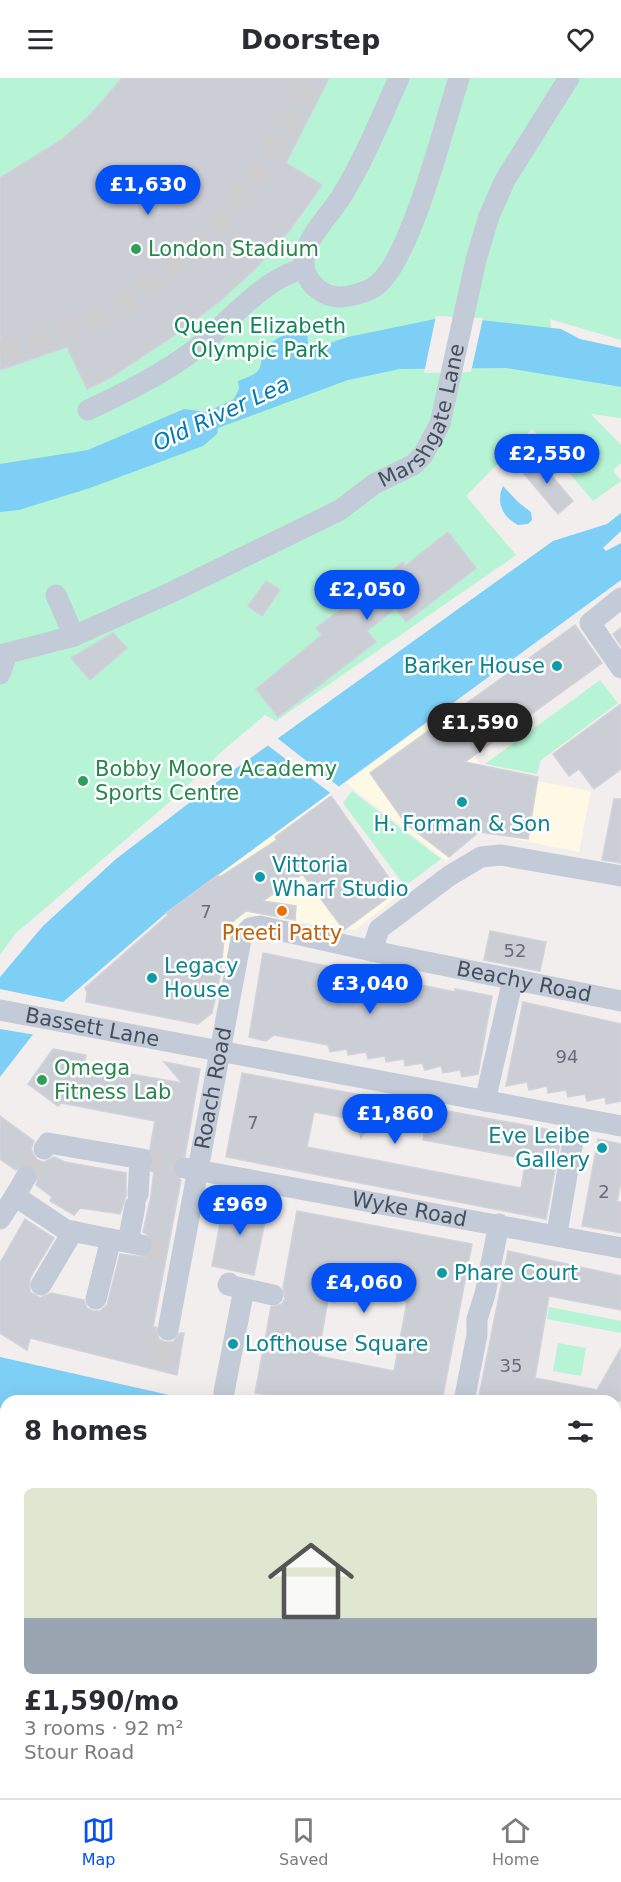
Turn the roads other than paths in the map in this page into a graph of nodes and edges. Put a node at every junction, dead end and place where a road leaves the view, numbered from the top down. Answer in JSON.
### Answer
{"nodes":[{"id":1,"x":399,"y":78,"type":"edge"},
{"id":2,"x":459,"y":78,"type":"edge"},
{"id":3,"x":562,"y":82,"type":"edge"},
{"id":4,"x":304,"y":269,"type":"junction"},
{"id":5,"x":88,"y":410,"type":"dead end"},
{"id":6,"x":56,"y":595,"type":"dead end"},
{"id":7,"x":621,"y":598,"type":"edge"},
{"id":8,"x":74,"y":636,"type":"junction"},
{"id":9,"x":2,"y":661,"type":"edge"},
{"id":10,"x":621,"y":668,"type":"edge"},
{"id":11,"x":621,"y":876,"type":"edge"},
{"id":12,"x":250,"y":928,"type":"joint"},
{"id":13,"x":372,"y":951,"type":"junction"},
{"id":14,"x":511,"y":989,"type":"junction"},
{"id":15,"x":621,"y":1001,"type":"edge"},
{"id":16,"x":0,"y":1010,"type":"edge"},
{"id":17,"x":220,"y":1050,"type":"junction"},
{"id":18,"x":488,"y":1094,"type":"junction"},
{"id":19,"x":621,"y":1126,"type":"edge"},
{"id":20,"x":575,"y":1129,"type":"dead end"},
{"id":21,"x":44,"y":1149,"type":"dead end"},
{"id":22,"x":190,"y":1169,"type":"junction"},
{"id":23,"x":26,"y":1177,"type":"tunnel mouth"},
{"id":24,"x":15,"y":1196,"type":"junction"},
{"id":25,"x":0,"y":1219,"type":"edge"},
{"id":26,"x":504,"y":1220,"type":"junction"},
{"id":27,"x":558,"y":1227,"type":"dead end"},
{"id":28,"x":73,"y":1231,"type":"junction"},
{"id":29,"x":127,"y":1242,"type":"junction"},
{"id":30,"x":621,"y":1248,"type":"edge"},
{"id":31,"x":41,"y":1285,"type":"dead end"},
{"id":32,"x":273,"y":1295,"type":"dead end"},
{"id":33,"x":96,"y":1299,"type":"dead end"},
{"id":34,"x":168,"y":1330,"type":"tunnel mouth"},
{"id":35,"x":224,"y":1392,"type":"dead end"},
{"id":36,"x":465,"y":1395,"type":"edge"}],
"edges":[{"from":1,"to":4,"type":"street"},
{"from":2,"to":4,"type":"street"},
{"from":3,"to":8,"type":"street","name":"Marshgate Lane"},
{"from":4,"to":5,"type":"street"},
{"from":6,"to":8,"type":"street"},
{"from":7,"to":10,"type":"street"},
{"from":8,"to":9,"type":"street","name":"Marshgate Lane"},
{"from":11,"to":13,"type":"street"},
{"from":12,"to":13,"type":"street","name":"Beachy Road"},
{"from":12,"to":17,"type":"street","name":"Roach Road"},
{"from":13,"to":14,"type":"street","name":"Beachy Road"},
{"from":14,"to":15,"type":"street","name":"Beachy Road"},
{"from":14,"to":18,"type":"street"},
{"from":16,"to":17,"type":"street","name":"Bassett Lane"},
{"from":17,"to":18,"type":"street","name":"Bassett Lane"},
{"from":17,"to":22,"type":"street","name":"Roach Road"},
{"from":18,"to":19,"type":"street","name":"Bassett Lane"},
{"from":20,"to":27,"type":"street"},
{"from":21,"to":29,"type":"street"},
{"from":22,"to":26,"type":"street","name":"Wyke Road"},
{"from":22,"to":34,"type":"street","name":"Roach Road"},
{"from":23,"to":24,"type":"street"},
{"from":24,"to":25,"type":"street"},
{"from":24,"to":28,"type":"street"},
{"from":26,"to":30,"type":"street","name":"Wyke Road"},
{"from":26,"to":36,"type":"street"},
{"from":28,"to":29,"type":"street"},
{"from":28,"to":31,"type":"street"},
{"from":29,"to":33,"type":"street"},
{"from":32,"to":35,"type":"street"}]}
